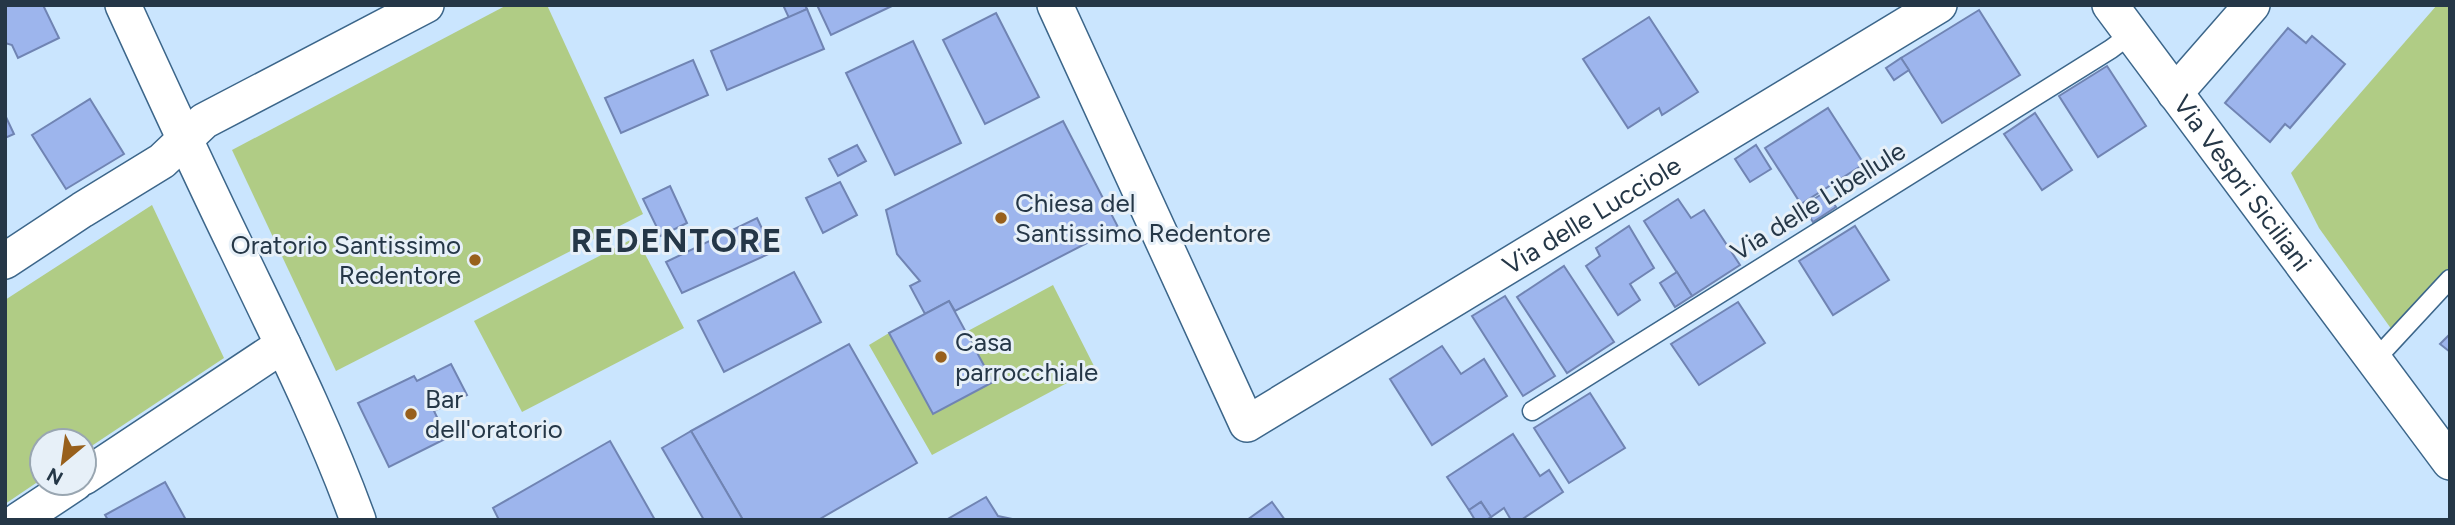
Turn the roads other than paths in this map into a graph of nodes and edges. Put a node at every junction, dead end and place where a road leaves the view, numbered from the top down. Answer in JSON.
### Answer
{"nodes":[{"id":1,"x":123,"y":5,"type":"edge"},
{"id":2,"x":426,"y":5,"type":"edge"},
{"id":3,"x":1055,"y":5,"type":"edge"},
{"id":4,"x":1939,"y":5,"type":"edge"},
{"id":5,"x":2110,"y":5,"type":"edge"},
{"id":6,"x":2252,"y":5,"type":"edge"},
{"id":7,"x":366,"y":19,"type":"edge"},
{"id":8,"x":2131,"y":34,"type":"junction"},
{"id":9,"x":2175,"y":93,"type":"junction"},
{"id":10,"x":184,"y":140,"type":"junction"},
{"id":11,"x":5,"y":261,"type":"edge"},
{"id":12,"x":2450,"y":279,"type":"edge"},
{"id":13,"x":283,"y":345,"type":"junction"},
{"id":14,"x":2374,"y":360,"type":"junction"},
{"id":15,"x":1532,"y":411,"type":"dead end"},
{"id":16,"x":2450,"y":462,"type":"edge"},
{"id":17,"x":98,"y":468,"type":"edge"},
{"id":18,"x":54,"y":497,"type":"edge"},
{"id":19,"x":19,"y":520,"type":"edge"},
{"id":20,"x":358,"y":520,"type":"edge"}],
"edges":[{"from":1,"to":10,"type":"street"},
{"from":2,"to":7,"type":"street"},
{"from":3,"to":4,"type":"street","name":"Via delle Lucciole"},
{"from":5,"to":8,"type":"street","name":"Via Vespri Siciliani"},
{"from":6,"to":9,"type":"street"},
{"from":7,"to":10,"type":"street"},
{"from":8,"to":9,"type":"street","name":"Via Vespri Siciliani"},
{"from":8,"to":15,"type":"lane","name":"Via delle Libellule"},
{"from":9,"to":14,"type":"street","name":"Via Vespri Siciliani"},
{"from":10,"to":11,"type":"street"},
{"from":10,"to":13,"type":"street"},
{"from":12,"to":14,"type":"lane"},
{"from":13,"to":17,"type":"street"},
{"from":13,"to":20,"type":"street"},
{"from":14,"to":16,"type":"street","name":"Via Vespri Siciliani"},
{"from":18,"to":19,"type":"street"}]}
